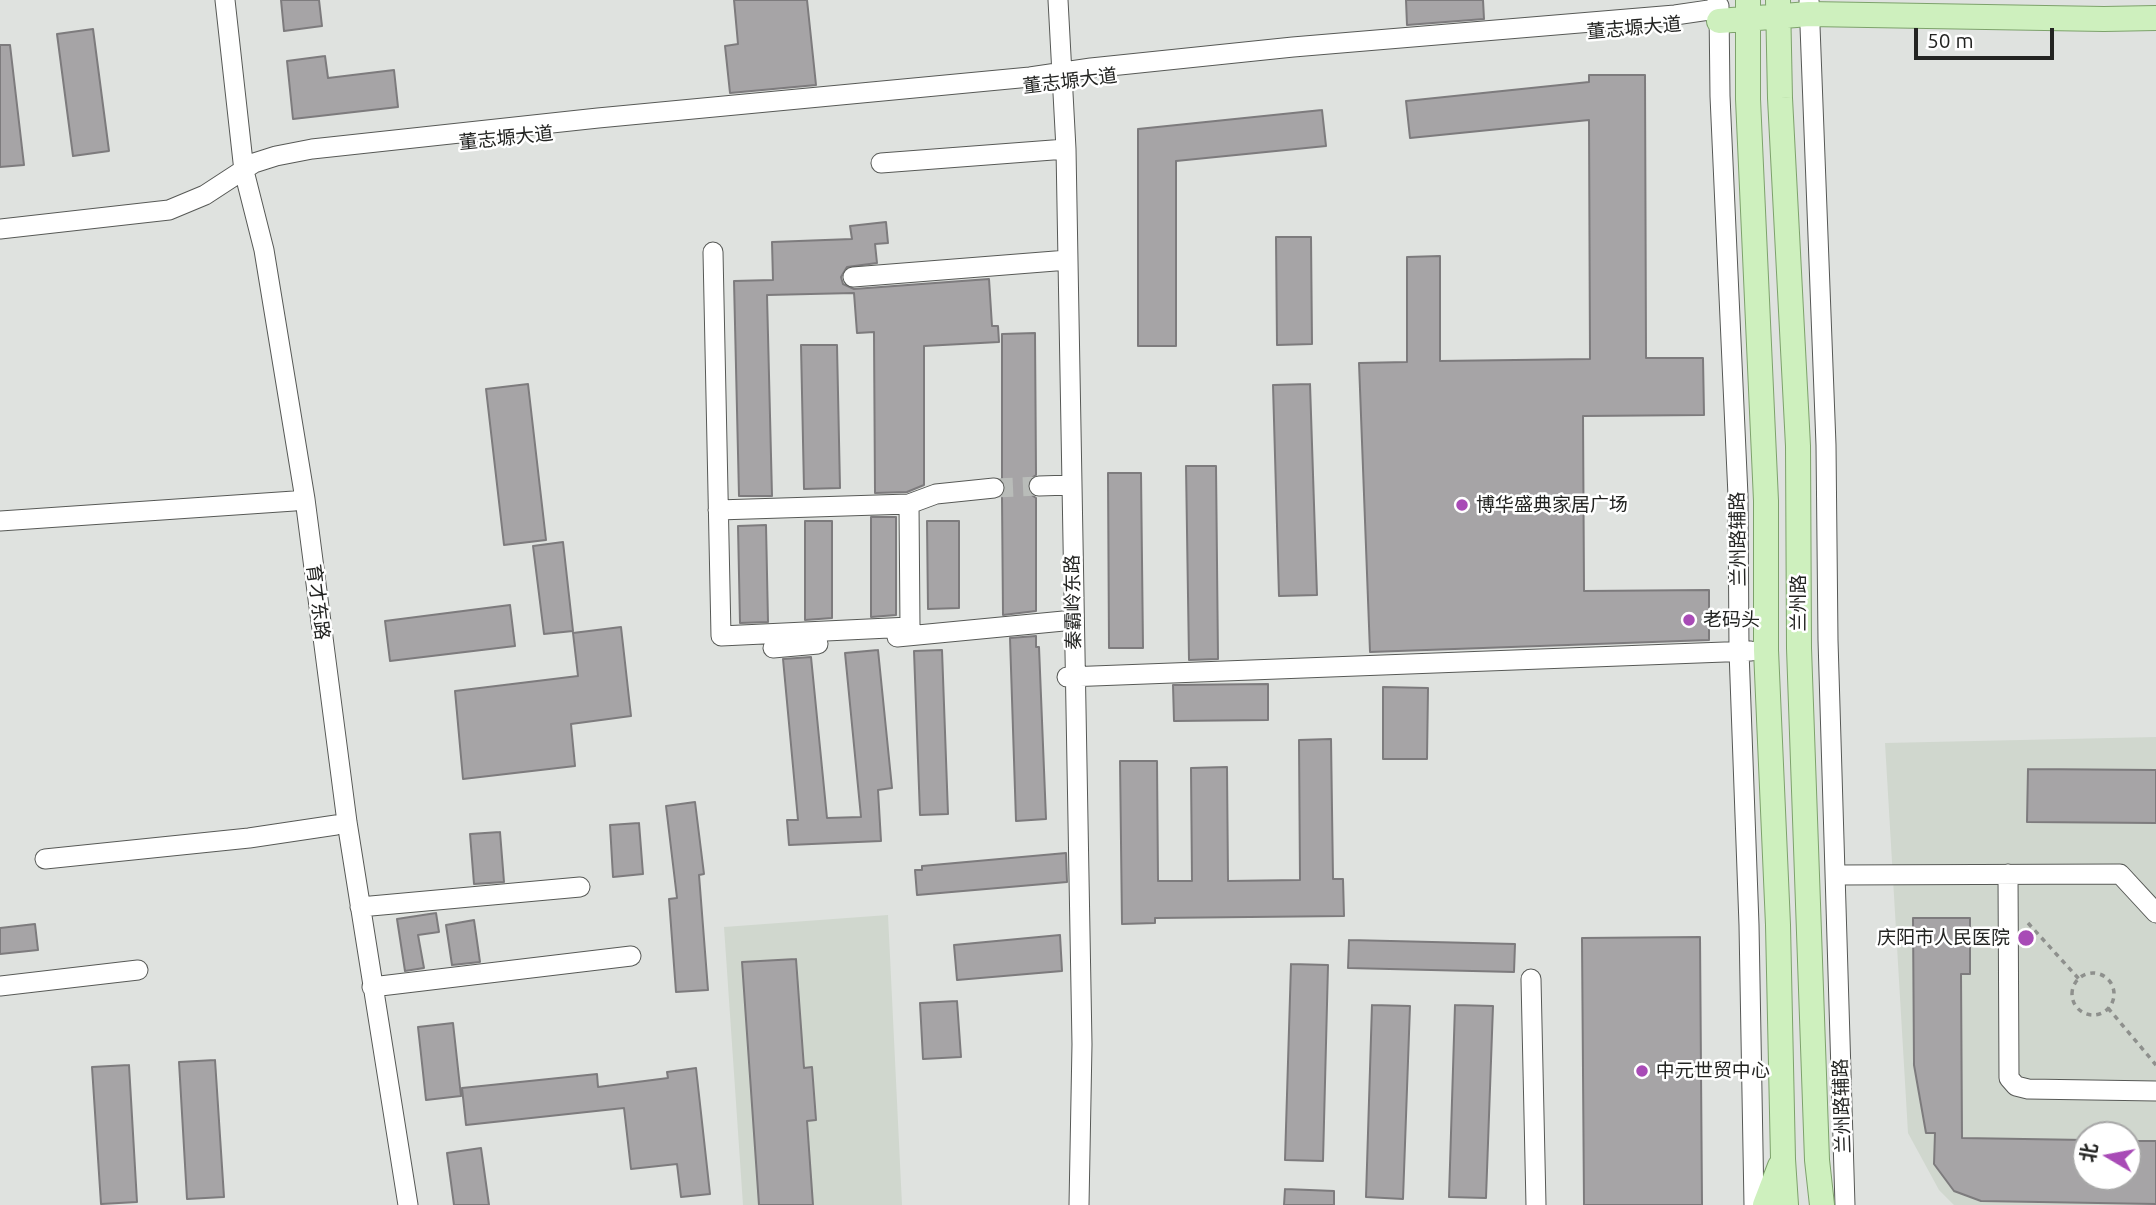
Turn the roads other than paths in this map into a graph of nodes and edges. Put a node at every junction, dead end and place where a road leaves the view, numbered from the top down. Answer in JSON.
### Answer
{"nodes":[{"id":1,"x":213,"y":0,"type":"edge"},
{"id":2,"x":225,"y":0,"type":"edge"},
{"id":3,"x":1049,"y":0,"type":"edge"},
{"id":4,"x":1058,"y":0,"type":"edge"},
{"id":5,"x":1722,"y":7,"type":"edge"},
{"id":6,"x":1809,"y":7,"type":"edge"},
{"id":7,"x":1779,"y":8,"type":"edge"},
{"id":8,"x":1748,"y":9,"type":"edge"},
{"id":9,"x":2156,"y":18,"type":"edge"},
{"id":10,"x":1059,"y":78,"type":"junction"},
{"id":11,"x":1062,"y":150,"type":"junction"},
{"id":12,"x":881,"y":163,"type":"dead end"},
{"id":13,"x":240,"y":179,"type":"junction"},
{"id":14,"x":0,"y":229,"type":"edge"},
{"id":15,"x":0,"y":240,"type":"edge"},
{"id":16,"x":713,"y":252,"type":"dead end"},
{"id":17,"x":1064,"y":261,"type":"junction"},
{"id":18,"x":853,"y":277,"type":"dead end"},
{"id":19,"x":1067,"y":485,"type":"junction"},
{"id":20,"x":1039,"y":486,"type":"tunnel mouth"},
{"id":21,"x":994,"y":488,"type":"tunnel mouth"},
{"id":22,"x":294,"y":501,"type":"junction"},
{"id":23,"x":909,"y":504,"type":"junction"},
{"id":24,"x":718,"y":510,"type":"junction"},
{"id":25,"x":0,"y":521,"type":"edge"},
{"id":26,"x":1070,"y":621,"type":"junction"},
{"id":27,"x":773,"y":648,"type":"dead end"},
{"id":28,"x":1766,"y":650,"type":"junction"},
{"id":29,"x":1740,"y":651,"type":"junction"},
{"id":30,"x":1071,"y":677,"type":"junction"},
{"id":31,"x":336,"y":825,"type":"junction"},
{"id":32,"x":45,"y":859,"type":"dead end"},
{"id":33,"x":2008,"y":874,"type":"junction"},
{"id":34,"x":1836,"y":875,"type":"junction"},
{"id":35,"x":580,"y":887,"type":"dead end"},
{"id":36,"x":360,"y":907,"type":"junction"},
{"id":37,"x":2156,"y":913,"type":"edge"},
{"id":38,"x":631,"y":956,"type":"dead end"},
{"id":39,"x":138,"y":970,"type":"dead end"},
{"id":40,"x":1531,"y":979,"type":"dead end"},
{"id":41,"x":0,"y":986,"type":"edge"},
{"id":42,"x":372,"y":987,"type":"junction"},
{"id":43,"x":2156,"y":1091,"type":"edge"},
{"id":44,"x":1783,"y":1159,"type":"junction"},
{"id":45,"x":1818,"y":1160,"type":"junction"},
{"id":46,"x":397,"y":1205,"type":"edge"},
{"id":47,"x":408,"y":1205,"type":"edge"},
{"id":48,"x":1070,"y":1205,"type":"edge"},
{"id":49,"x":1079,"y":1205,"type":"edge"},
{"id":50,"x":1536,"y":1205,"type":"edge"},
{"id":51,"x":1754,"y":1205,"type":"edge"},
{"id":52,"x":1765,"y":1205,"type":"edge"},
{"id":53,"x":1786,"y":1205,"type":"edge"},
{"id":54,"x":1822,"y":1205,"type":"edge"},
{"id":55,"x":1832,"y":1205,"type":"edge"},
{"id":56,"x":1845,"y":1205,"type":"edge"}],
"edges":[{"from":1,"to":13,"type":"street","name":"育才东路"},
{"from":2,"to":13,"type":"street","name":"育才东路"},
{"from":3,"to":10,"type":"street","name":"秦霸岭东路"},
{"from":4,"to":10,"type":"street","name":"秦霸岭东路"},
{"from":5,"to":8,"type":"main road","name":"董志塬大道"},
{"from":5,"to":10,"type":"street","name":"董志塬大道"},
{"from":5,"to":29,"type":"street","name":"兰州路辅路"},
{"from":6,"to":7,"type":"main road","name":"董志塬大道"},
{"from":6,"to":9,"type":"main road","name":"董志塬大道"},
{"from":6,"to":34,"type":"street","name":"兰州路辅路"},
{"from":7,"to":8,"type":"main road","name":"董志塬大道"},
{"from":7,"to":45,"type":"main road","name":"兰州路"},
{"from":8,"to":28,"type":"main road","name":"兰州路"},
{"from":10,"to":11,"type":"street","name":"秦霸岭东路"},
{"from":10,"to":13,"type":"street","name":"董志塬大道"},
{"from":11,"to":12,"type":"street"},
{"from":11,"to":17,"type":"street","name":"秦霸岭东路"},
{"from":13,"to":14,"type":"street","name":"董志塬大道"},
{"from":13,"to":15,"type":"street","name":"董志塬大道"},
{"from":13,"to":22,"type":"street","name":"育才东路"},
{"from":13,"to":36,"type":"street","name":"育才东路"},
{"from":16,"to":24,"type":"street"},
{"from":17,"to":18,"type":"street"},
{"from":17,"to":19,"type":"street","name":"秦霸岭东路"},
{"from":19,"to":20,"type":"street"},
{"from":19,"to":26,"type":"street","name":"秦霸岭东路"},
{"from":21,"to":23,"type":"street"},
{"from":22,"to":25,"type":"street"},
{"from":22,"to":31,"type":"street","name":"育才东路"},
{"from":23,"to":24,"type":"street"},
{"from":23,"to":24,"type":"street"},
{"from":26,"to":27,"type":"street"},
{"from":26,"to":30,"type":"street","name":"秦霸岭东路"},
{"from":28,"to":29,"type":"street"},
{"from":28,"to":44,"type":"main road","name":"兰州路"},
{"from":29,"to":30,"type":"street"},
{"from":29,"to":51,"type":"street","name":"兰州路辅路"},
{"from":30,"to":48,"type":"street","name":"秦霸岭东路"},
{"from":30,"to":49,"type":"street","name":"秦霸岭东路"},
{"from":31,"to":32,"type":"street"},
{"from":31,"to":46,"type":"street","name":"育才东路"},
{"from":33,"to":34,"type":"street"},
{"from":33,"to":37,"type":"street"},
{"from":33,"to":43,"type":"street"},
{"from":34,"to":56,"type":"street","name":"兰州路辅路"},
{"from":35,"to":36,"type":"street"},
{"from":36,"to":42,"type":"street","name":"育才东路"},
{"from":38,"to":42,"type":"street"},
{"from":39,"to":41,"type":"street"},
{"from":40,"to":50,"type":"street"},
{"from":42,"to":47,"type":"street","name":"育才东路"},
{"from":44,"to":52,"type":"main road"},
{"from":44,"to":53,"type":"main road","name":"兰州路"},
{"from":45,"to":54,"type":"main road","name":"兰州路"},
{"from":45,"to":55,"type":"main road"}]}
